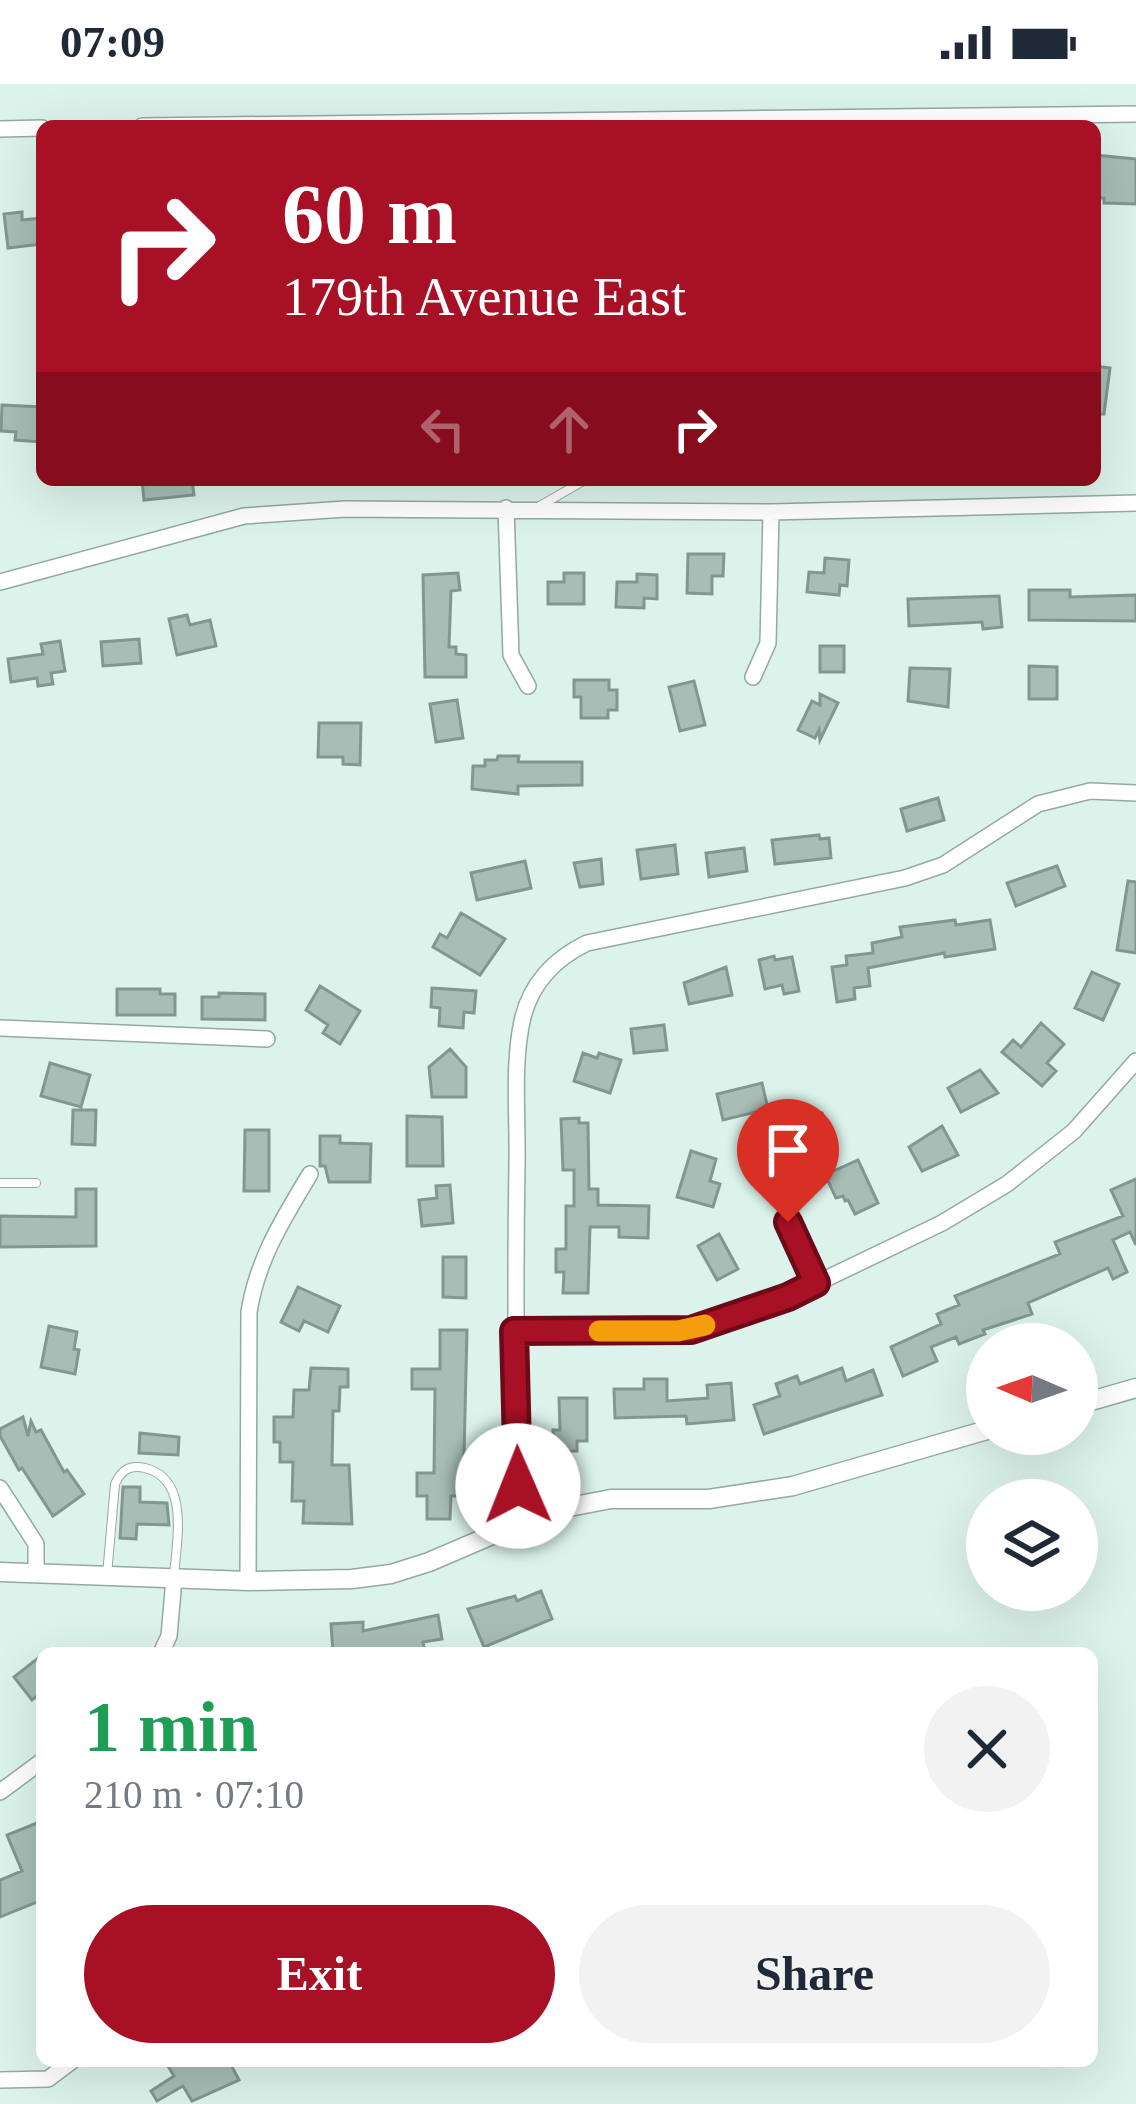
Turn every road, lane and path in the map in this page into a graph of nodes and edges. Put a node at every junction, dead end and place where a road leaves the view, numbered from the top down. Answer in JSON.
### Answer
{"nodes":[{"id":1,"x":1136,"y":114,"type":"edge"},
{"id":2,"x":610,"y":120,"type":"edge"},
{"id":3,"x":36,"y":128,"type":"edge"},
{"id":4,"x":0,"y":129,"type":"edge"},
{"id":5,"x":575,"y":486,"type":"edge"},
{"id":6,"x":1136,"y":503,"type":"edge"},
{"id":7,"x":506,"y":508,"type":"junction"},
{"id":8,"x":537,"y":508,"type":"junction"},
{"id":9,"x":771,"y":512,"type":"junction"},
{"id":10,"x":0,"y":582,"type":"edge"},
{"id":11,"x":753,"y":677,"type":"dead end"},
{"id":12,"x":528,"y":686,"type":"dead end"},
{"id":13,"x":1136,"y":793,"type":"edge"},
{"id":14,"x":0,"y":1028,"type":"edge"},
{"id":15,"x":267,"y":1039,"type":"dead end"},
{"id":16,"x":1136,"y":1061,"type":"edge"},
{"id":17,"x":310,"y":1174,"type":"dead end"},
{"id":18,"x":37,"y":1183,"type":"dead end"},
{"id":19,"x":0,"y":1184,"type":"edge"},
{"id":20,"x":788,"y":1222,"type":"dead end"},
{"id":21,"x":816,"y":1283,"type":"junction"},
{"id":22,"x":514,"y":1331,"type":"junction"},
{"id":23,"x":1136,"y":1388,"type":"edge"},
{"id":24,"x":1098,"y":1399,"type":"edge"},
{"id":25,"x":966,"y":1436,"type":"edge"},
{"id":26,"x":0,"y":1488,"type":"edge"},
{"id":27,"x":519,"y":1524,"type":"junction"},
{"id":28,"x":0,"y":1572,"type":"edge"},
{"id":29,"x":36,"y":1573,"type":"junction"},
{"id":30,"x":107,"y":1576,"type":"junction"},
{"id":31,"x":174,"y":1579,"type":"junction"},
{"id":32,"x":248,"y":1581,"type":"junction"},
{"id":33,"x":164,"y":1647,"type":"edge"},
{"id":34,"x":36,"y":1765,"type":"edge"},
{"id":35,"x":0,"y":1792,"type":"edge"},
{"id":36,"x":64,"y":2067,"type":"edge"},
{"id":37,"x":0,"y":2080,"type":"edge"}],
"edges":[{"from":1,"to":2,"type":"street"},
{"from":3,"to":4,"type":"street"},
{"from":5,"to":8,"type":"lane"},
{"from":6,"to":9,"type":"street"},
{"from":7,"to":8,"type":"street"},
{"from":7,"to":10,"type":"street"},
{"from":7,"to":12,"type":"street"},
{"from":8,"to":9,"type":"street"},
{"from":9,"to":11,"type":"street"},
{"from":13,"to":22,"type":"street"},
{"from":14,"to":15,"type":"street"},
{"from":16,"to":21,"type":"street"},
{"from":17,"to":32,"type":"street"},
{"from":18,"to":19,"type":"lane"},
{"from":20,"to":21,"type":"street"},
{"from":21,"to":22,"type":"street"},
{"from":22,"to":27,"type":"street"},
{"from":23,"to":24,"type":"street"},
{"from":25,"to":27,"type":"street"},
{"from":26,"to":29,"type":"street"},
{"from":27,"to":32,"type":"street"},
{"from":28,"to":29,"type":"street"},
{"from":29,"to":30,"type":"street"},
{"from":30,"to":31,"type":"street"},
{"from":30,"to":31,"type":"lane"},
{"from":31,"to":32,"type":"street"},
{"from":31,"to":33,"type":"street"},
{"from":34,"to":35,"type":"street"},
{"from":36,"to":37,"type":"street"}]}
